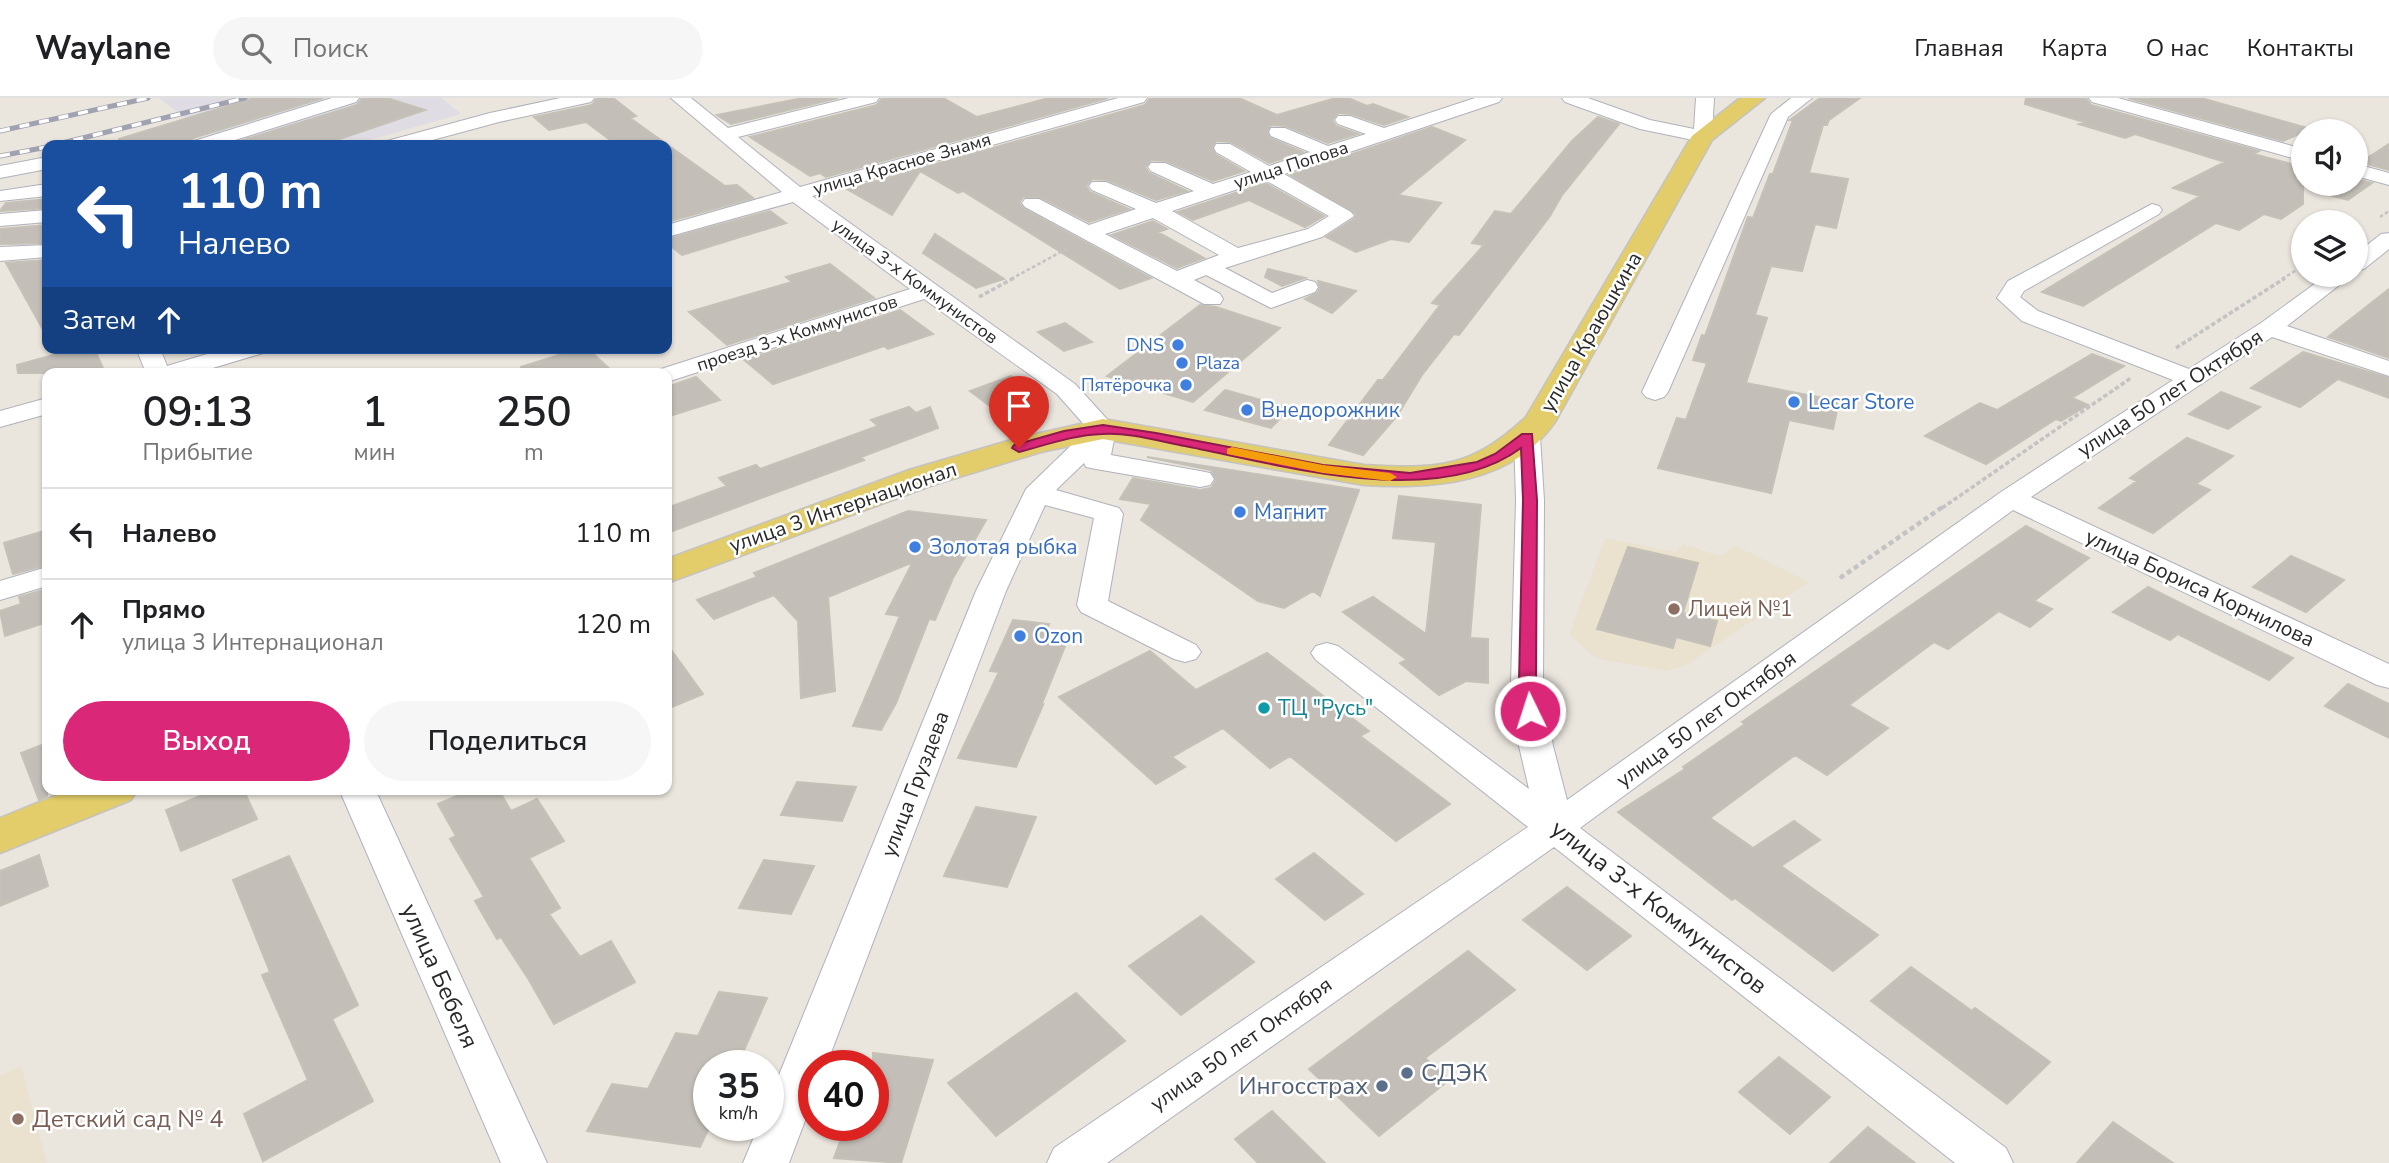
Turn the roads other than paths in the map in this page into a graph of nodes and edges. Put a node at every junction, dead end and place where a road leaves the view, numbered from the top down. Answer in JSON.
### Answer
{"nodes":[{"id":1,"x":349,"y":98,"type":"edge"},
{"id":2,"x":585,"y":98,"type":"edge"},
{"id":3,"x":680,"y":98,"type":"edge"},
{"id":4,"x":870,"y":98,"type":"edge"},
{"id":5,"x":1138,"y":98,"type":"edge"},
{"id":6,"x":1493,"y":98,"type":"edge"},
{"id":7,"x":1571,"y":98,"type":"edge"},
{"id":8,"x":1705,"y":98,"type":"edge"},
{"id":9,"x":1754,"y":98,"type":"edge"},
{"id":10,"x":1803,"y":98,"type":"edge"},
{"id":11,"x":2098,"y":98,"type":"edge"},
{"id":12,"x":1344,"y":120,"type":"dead end"},
{"id":13,"x":1278,"y":132,"type":"dead end"},
{"id":14,"x":1384,"y":134,"type":"junction"},
{"id":15,"x":724,"y":135,"type":"junction"},
{"id":16,"x":1703,"y":136,"type":"junction"},
{"id":17,"x":217,"y":140,"type":"edge"},
{"id":18,"x":412,"y":140,"type":"edge"},
{"id":19,"x":1223,"y":148,"type":"dead end"},
{"id":20,"x":2291,"y":152,"type":"edge"},
{"id":21,"x":1328,"y":153,"type":"junction"},
{"id":22,"x":42,"y":164,"type":"edge"},
{"id":23,"x":1158,"y":167,"type":"dead end"},
{"id":24,"x":0,"y":172,"type":"edge"},
{"id":25,"x":1268,"y":173,"type":"junction"},
{"id":26,"x":2368,"y":173,"type":"edge"},
{"id":27,"x":2389,"y":179,"type":"edge"},
{"id":28,"x":1099,"y":186,"type":"dead end"},
{"id":29,"x":42,"y":191,"type":"edge"},
{"id":30,"x":1212,"y":191,"type":"junction"},
{"id":31,"x":796,"y":194,"type":"junction"},
{"id":32,"x":3,"y":196,"type":"dead end"},
{"id":33,"x":1032,"y":203,"type":"dead end"},
{"id":34,"x":1155,"y":210,"type":"junction"},
{"id":35,"x":2152,"y":210,"type":"dead end"},
{"id":36,"x":42,"y":216,"type":"edge"},
{"id":37,"x":0,"y":220,"type":"edge"},
{"id":38,"x":672,"y":230,"type":"edge"},
{"id":39,"x":1089,"y":232,"type":"junction"},
{"id":40,"x":2389,"y":239,"type":"edge"},
{"id":41,"x":42,"y":251,"type":"edge"},
{"id":42,"x":0,"y":254,"type":"edge"},
{"id":43,"x":2368,"y":255,"type":"edge"},
{"id":44,"x":1236,"y":256,"type":"junction"},
{"id":45,"x":1207,"y":267,"type":"junction"},
{"id":46,"x":1177,"y":279,"type":"junction"},
{"id":47,"x":1307,"y":287,"type":"dead end"},
{"id":48,"x":2325,"y":287,"type":"edge"},
{"id":49,"x":926,"y":291,"type":"junction"},
{"id":50,"x":1212,"y":299,"type":"dead end"},
{"id":51,"x":2269,"y":328,"type":"junction"},
{"id":52,"x":234,"y":354,"type":"edge"},
{"id":53,"x":186,"y":368,"type":"edge"},
{"id":54,"x":2389,"y":369,"type":"edge"},
{"id":55,"x":672,"y":373,"type":"edge"},
{"id":56,"x":2192,"y":379,"type":"junction"},
{"id":57,"x":1655,"y":391,"type":"dead end"},
{"id":58,"x":42,"y":407,"type":"edge"},
{"id":59,"x":0,"y":419,"type":"edge"},
{"id":60,"x":1103,"y":429,"type":"junction"},
{"id":61,"x":1527,"y":437,"type":"junction"},
{"id":62,"x":1200,"y":479,"type":"dead end"},
{"id":63,"x":1036,"y":495,"type":"junction"},
{"id":64,"x":2011,"y":498,"type":"junction"},
{"id":65,"x":672,"y":570,"type":"edge"},
{"id":66,"x":42,"y":578,"type":"edge"},
{"id":67,"x":0,"y":591,"type":"edge"},
{"id":68,"x":1185,"y":652,"type":"dead end"},
{"id":69,"x":1327,"y":653,"type":"dead end"},
{"id":70,"x":2389,"y":677,"type":"edge"},
{"id":71,"x":101,"y":795,"type":"edge"},
{"id":72,"x":359,"y":795,"type":"edge"},
{"id":73,"x":1556,"y":827,"type":"junction"},
{"id":74,"x":0,"y":836,"type":"edge"},
{"id":75,"x":524,"y":1163,"type":"edge"},
{"id":76,"x":766,"y":1163,"type":"edge"},
{"id":77,"x":1070,"y":1163,"type":"edge"},
{"id":78,"x":1990,"y":1163,"type":"edge"}],
"edges":[{"from":1,"to":17,"type":"street"},
{"from":2,"to":18,"type":"street"},
{"from":3,"to":15,"type":"street","name":"улица 3-х Коммунистов"},
{"from":4,"to":15,"type":"street"},
{"from":5,"to":31,"type":"street","name":"улица Красное Знамя"},
{"from":6,"to":14,"type":"street","name":"улица Попова"},
{"from":7,"to":16,"type":"street"},
{"from":8,"to":16,"type":"street","name":"улица Краюшкина"},
{"from":9,"to":16,"type":"main road"},
{"from":10,"to":57,"type":"street"},
{"from":11,"to":20,"type":"street"},
{"from":12,"to":14,"type":"street"},
{"from":13,"to":21,"type":"street"},
{"from":14,"to":21,"type":"street","name":"улица Попова"},
{"from":15,"to":31,"type":"street","name":"улица 3-х Коммунистов"},
{"from":16,"to":61,"type":"main road","name":"улица Краюшкина"},
{"from":19,"to":25,"type":"street"},
{"from":21,"to":25,"type":"street","name":"улица Попова"},
{"from":22,"to":24,"type":"street"},
{"from":23,"to":30,"type":"street"},
{"from":25,"to":30,"type":"street","name":"улица Попова"},
{"from":25,"to":44,"type":"street"},
{"from":26,"to":27,"type":"street"},
{"from":28,"to":34,"type":"street"},
{"from":29,"to":32,"type":"street"},
{"from":30,"to":34,"type":"street","name":"улица Попова"},
{"from":31,"to":38,"type":"street","name":"улица Красное Знамя"},
{"from":31,"to":49,"type":"street","name":"улица 3-х Коммунистов"},
{"from":33,"to":39,"type":"street"},
{"from":34,"to":39,"type":"street","name":"улица Попова"},
{"from":34,"to":44,"type":"street"},
{"from":35,"to":56,"type":"street"},
{"from":36,"to":37,"type":"street"},
{"from":39,"to":46,"type":"street"},
{"from":40,"to":43,"type":"street"},
{"from":41,"to":42,"type":"street"},
{"from":44,"to":45,"type":"street"},
{"from":45,"to":46,"type":"street"},
{"from":45,"to":47,"type":"street"},
{"from":46,"to":50,"type":"street"},
{"from":48,"to":51,"type":"street","name":"улица 50 лет Октября"},
{"from":49,"to":55,"type":"street","name":"проезд 3-х Коммунистов"},
{"from":49,"to":60,"type":"street","name":"улица 3-х Коммунистов"},
{"from":51,"to":54,"type":"street"},
{"from":51,"to":56,"type":"street","name":"улица 50 лет Октября"},
{"from":52,"to":53,"type":"street"},
{"from":56,"to":64,"type":"street","name":"улица 50 лет Октября"},
{"from":58,"to":59,"type":"street"},
{"from":60,"to":61,"type":"main road","name":"улица Краюшкина"},
{"from":60,"to":62,"type":"street"},
{"from":60,"to":63,"type":"street","name":"улица Груздева"},
{"from":60,"to":65,"type":"main road","name":"улица 3 Интернационал"},
{"from":61,"to":73,"type":"street"},
{"from":63,"to":68,"type":"street"},
{"from":63,"to":76,"type":"street","name":"улица Груздева"},
{"from":64,"to":70,"type":"street","name":"улица Бориса Корнилова"},
{"from":64,"to":73,"type":"street","name":"улица 50 лет Октября"},
{"from":66,"to":67,"type":"street"},
{"from":69,"to":73,"type":"street","name":"улица 3-х Коммунистов"},
{"from":71,"to":74,"type":"main road"},
{"from":72,"to":75,"type":"street","name":"улица Бебеля"},
{"from":73,"to":77,"type":"street","name":"улица 50 лет Октября"},
{"from":73,"to":78,"type":"street","name":"улица 3-х Коммунистов"}]}
